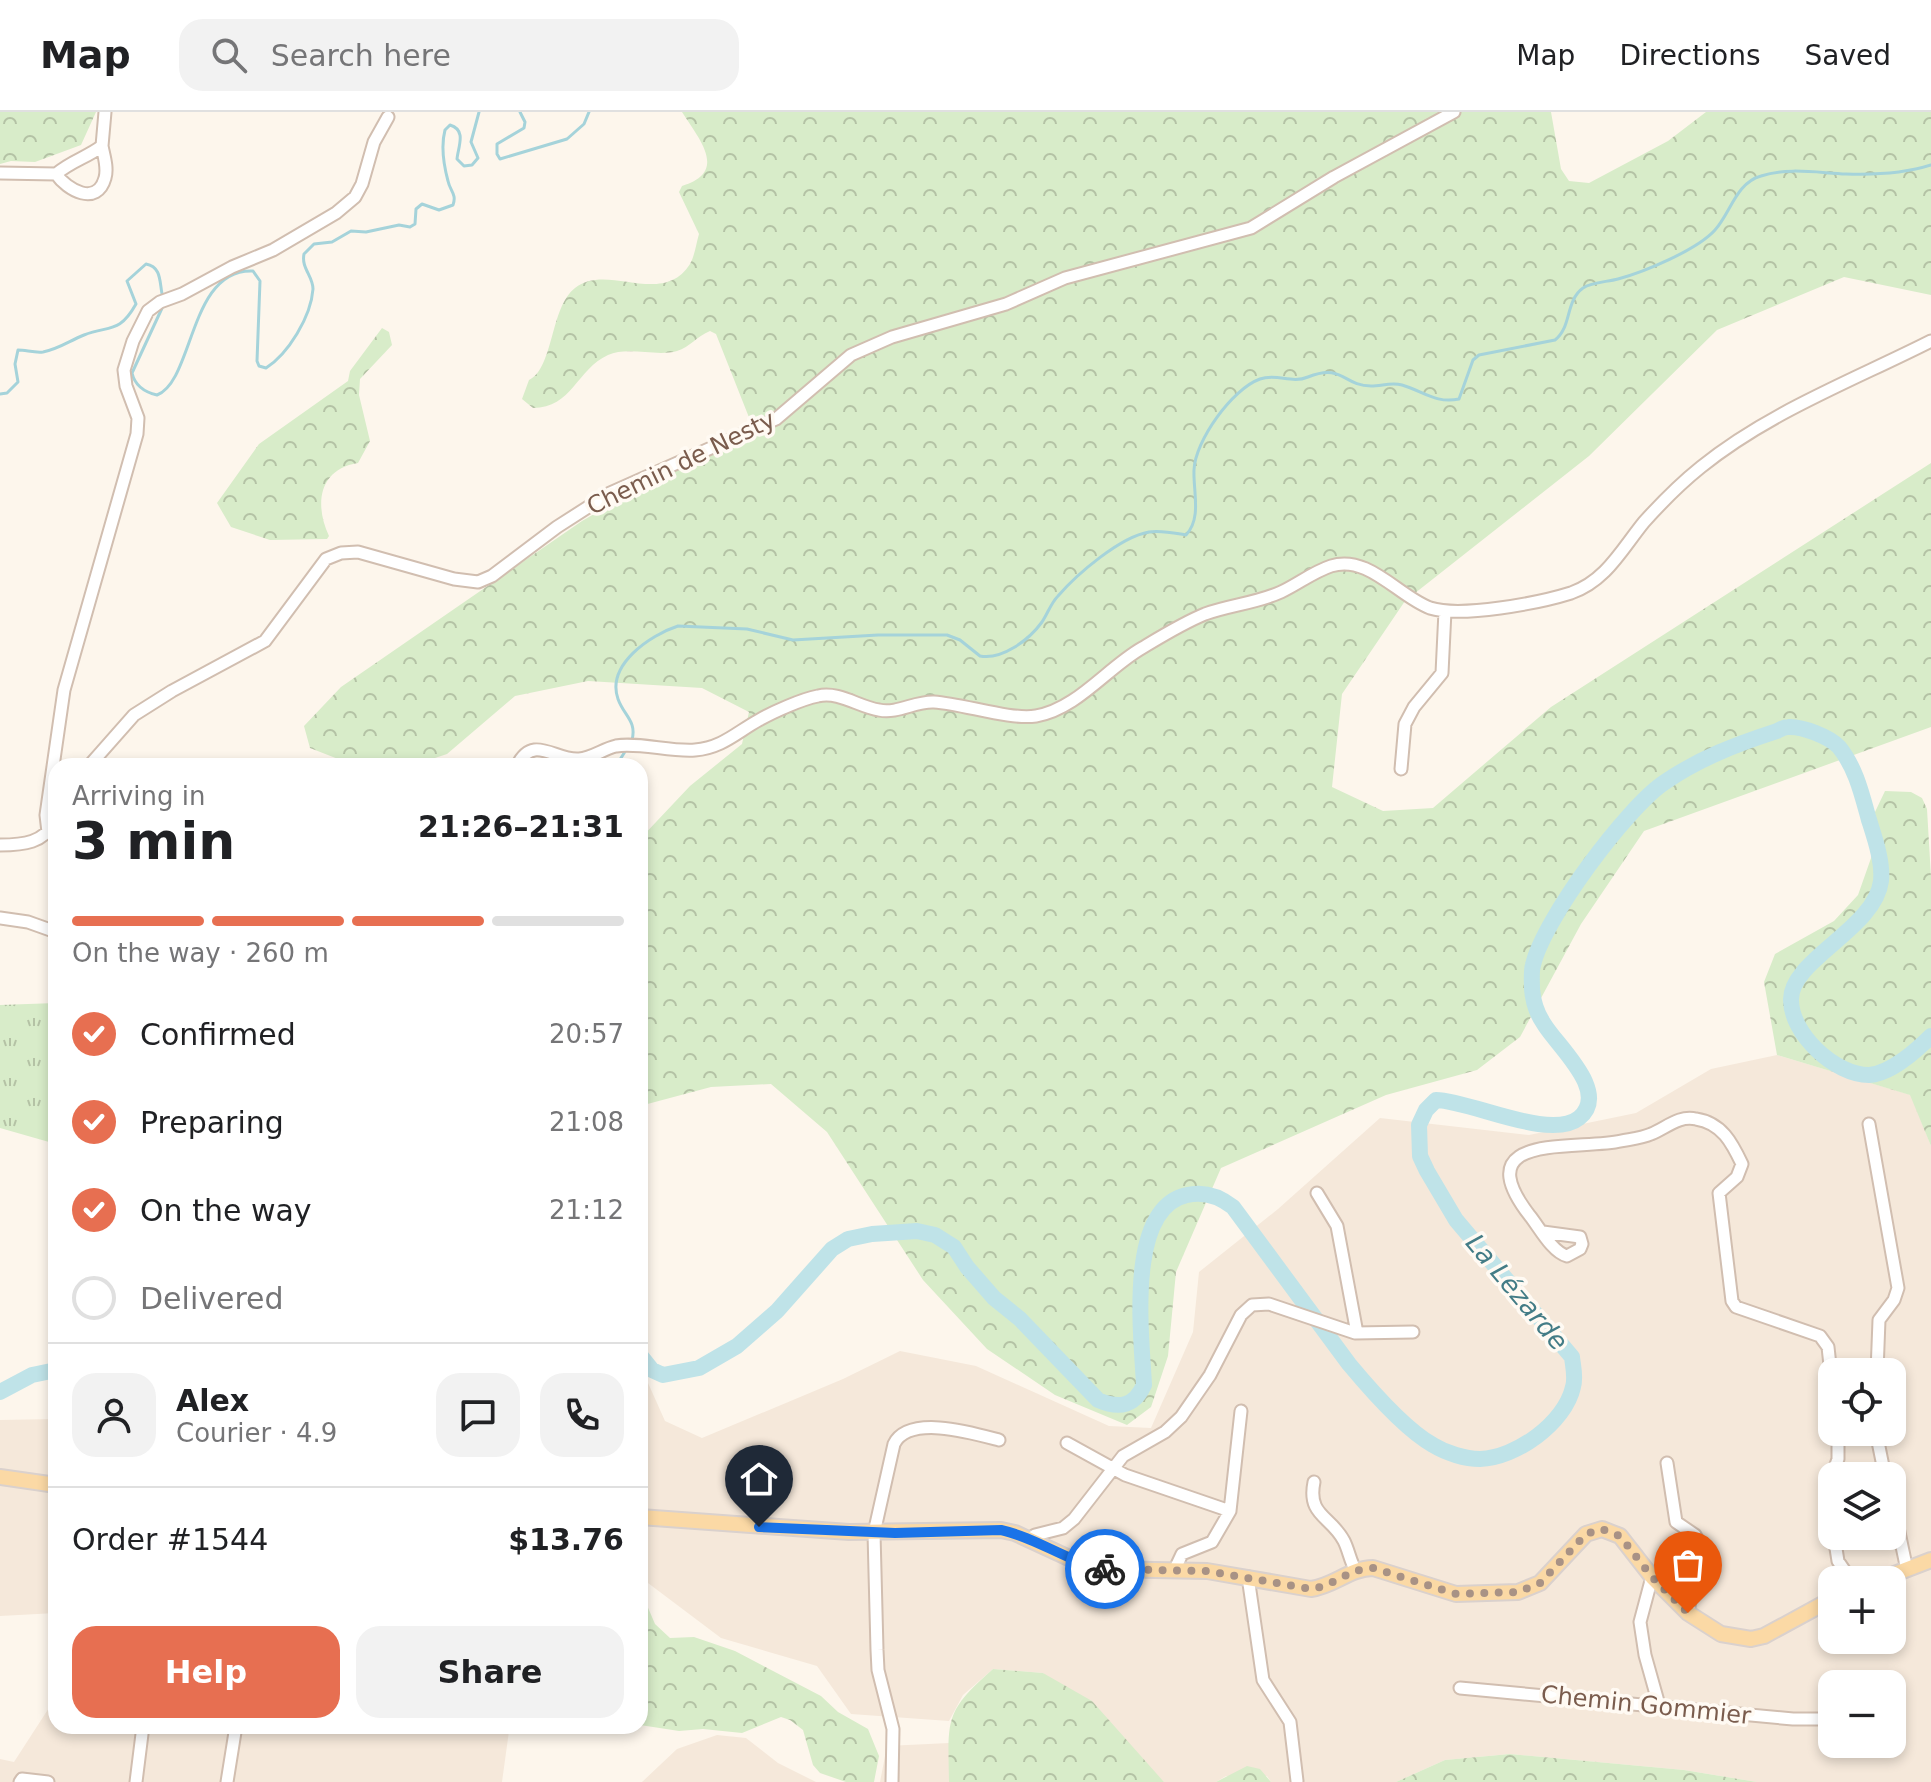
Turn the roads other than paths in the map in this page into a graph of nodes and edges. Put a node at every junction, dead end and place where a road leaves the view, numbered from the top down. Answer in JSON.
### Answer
{"nodes":[{"id":1,"x":105,"y":112,"type":"edge"},
{"id":2,"x":1454,"y":112,"type":"edge"},
{"id":3,"x":388,"y":117,"type":"dead end"},
{"id":4,"x":102,"y":146,"type":"junction"},
{"id":5,"x":0,"y":173,"type":"edge"},
{"id":6,"x":56,"y":174,"type":"junction"},
{"id":7,"x":1931,"y":341,"type":"edge"},
{"id":8,"x":1445,"y":611,"type":"junction"},
{"id":9,"x":54,"y":758,"type":"edge"},
{"id":10,"x":96,"y":758,"type":"edge"},
{"id":11,"x":521,"y":758,"type":"edge"},
{"id":12,"x":566,"y":758,"type":"edge"},
{"id":13,"x":588,"y":758,"type":"edge"},
{"id":14,"x":1401,"y":769,"type":"dead end"},
{"id":15,"x":48,"y":801,"type":"edge"},
{"id":16,"x":48,"y":832,"type":"joint"},
{"id":17,"x":0,"y":845,"type":"edge"},
{"id":18,"x":0,"y":918,"type":"edge"},
{"id":19,"x":48,"y":929,"type":"edge"},
{"id":20,"x":1869,"y":1124,"type":"dead end"},
{"id":21,"x":1317,"y":1193,"type":"dead end"},
{"id":22,"x":1543,"y":1232,"type":"dead end"},
{"id":23,"x":1413,"y":1332,"type":"dead end"},
{"id":24,"x":1357,"y":1333,"type":"junction"},
{"id":25,"x":1829,"y":1358,"type":"edge"},
{"id":26,"x":1878,"y":1358,"type":"edge"},
{"id":27,"x":1241,"y":1411,"type":"dead end"},
{"id":28,"x":999,"y":1440,"type":"dead end"},
{"id":29,"x":1067,"y":1443,"type":"dead end"},
{"id":30,"x":1667,"y":1463,"type":"dead end"},
{"id":31,"x":1112,"y":1469,"type":"junction"},
{"id":32,"x":0,"y":1477,"type":"edge"},
{"id":33,"x":1314,"y":1482,"type":"dead end"},
{"id":34,"x":48,"y":1484,"type":"edge"},
{"id":35,"x":1230,"y":1511,"type":"junction"},
{"id":36,"x":648,"y":1518,"type":"edge"},
{"id":37,"x":874,"y":1533,"type":"junction"},
{"id":38,"x":1029,"y":1539,"type":"junction"},
{"id":39,"x":1903,"y":1550,"type":"edge"},
{"id":40,"x":1931,"y":1560,"type":"edge"},
{"id":41,"x":1907,"y":1570,"type":"joint"},
{"id":42,"x":1174,"y":1571,"type":"junction"},
{"id":43,"x":1356,"y":1571,"type":"junction"},
{"id":44,"x":1248,"y":1577,"type":"junction"},
{"id":45,"x":1652,"y":1577,"type":"junction"},
{"id":46,"x":1818,"y":1605,"type":"edge"},
{"id":47,"x":1688,"y":1613,"type":"junction"},
{"id":48,"x":1460,"y":1688,"type":"dead end"},
{"id":49,"x":1659,"y":1705,"type":"junction"},
{"id":50,"x":1818,"y":1719,"type":"edge"},
{"id":51,"x":142,"y":1734,"type":"edge"},
{"id":52,"x":235,"y":1734,"type":"edge"},
{"id":53,"x":1297,"y":1781,"type":"edge"},
{"id":54,"x":20,"y":1782,"type":"edge"},
{"id":55,"x":48,"y":1782,"type":"edge"},
{"id":56,"x":136,"y":1782,"type":"edge"},
{"id":57,"x":227,"y":1782,"type":"edge"},
{"id":58,"x":892,"y":1782,"type":"edge"}],
"edges":[{"from":1,"to":4,"type":"street"},
{"from":2,"to":10,"type":"street","name":"Chemin de Nesty"},
{"from":3,"to":9,"type":"street"},
{"from":4,"to":6,"type":"street"},
{"from":4,"to":6,"type":"street"},
{"from":5,"to":6,"type":"street"},
{"from":7,"to":8,"type":"street"},
{"from":8,"to":13,"type":"street"},
{"from":8,"to":14,"type":"street"},
{"from":11,"to":12,"type":"street"},
{"from":15,"to":16,"type":"street"},
{"from":16,"to":17,"type":"street"},
{"from":18,"to":19,"type":"street"},
{"from":20,"to":26,"type":"street"},
{"from":21,"to":24,"type":"street"},
{"from":22,"to":25,"type":"street"},
{"from":23,"to":24,"type":"street"},
{"from":24,"to":31,"type":"street"},
{"from":27,"to":35,"type":"street"},
{"from":28,"to":37,"type":"street"},
{"from":29,"to":31,"type":"street"},
{"from":30,"to":47,"type":"street"},
{"from":31,"to":35,"type":"street"},
{"from":31,"to":38,"type":"street"},
{"from":32,"to":34,"type":"main road"},
{"from":33,"to":43,"type":"street"},
{"from":35,"to":42,"type":"street"},
{"from":36,"to":37,"type":"main road"},
{"from":37,"to":38,"type":"main road"},
{"from":37,"to":58,"type":"street"},
{"from":38,"to":42,"type":"main road"},
{"from":39,"to":41,"type":"street"},
{"from":40,"to":41,"type":"main road"},
{"from":42,"to":44,"type":"main road"},
{"from":43,"to":44,"type":"main road"},
{"from":43,"to":45,"type":"main road"},
{"from":44,"to":53,"type":"street"},
{"from":45,"to":47,"type":"main road"},
{"from":45,"to":49,"type":"street"},
{"from":46,"to":47,"type":"main road"},
{"from":48,"to":49,"type":"street","name":"Chemin Gommier"},
{"from":49,"to":50,"type":"street","name":"Chemin Gommier"},
{"from":51,"to":56,"type":"street"},
{"from":52,"to":57,"type":"street"},
{"from":54,"to":55,"type":"street"}]}
